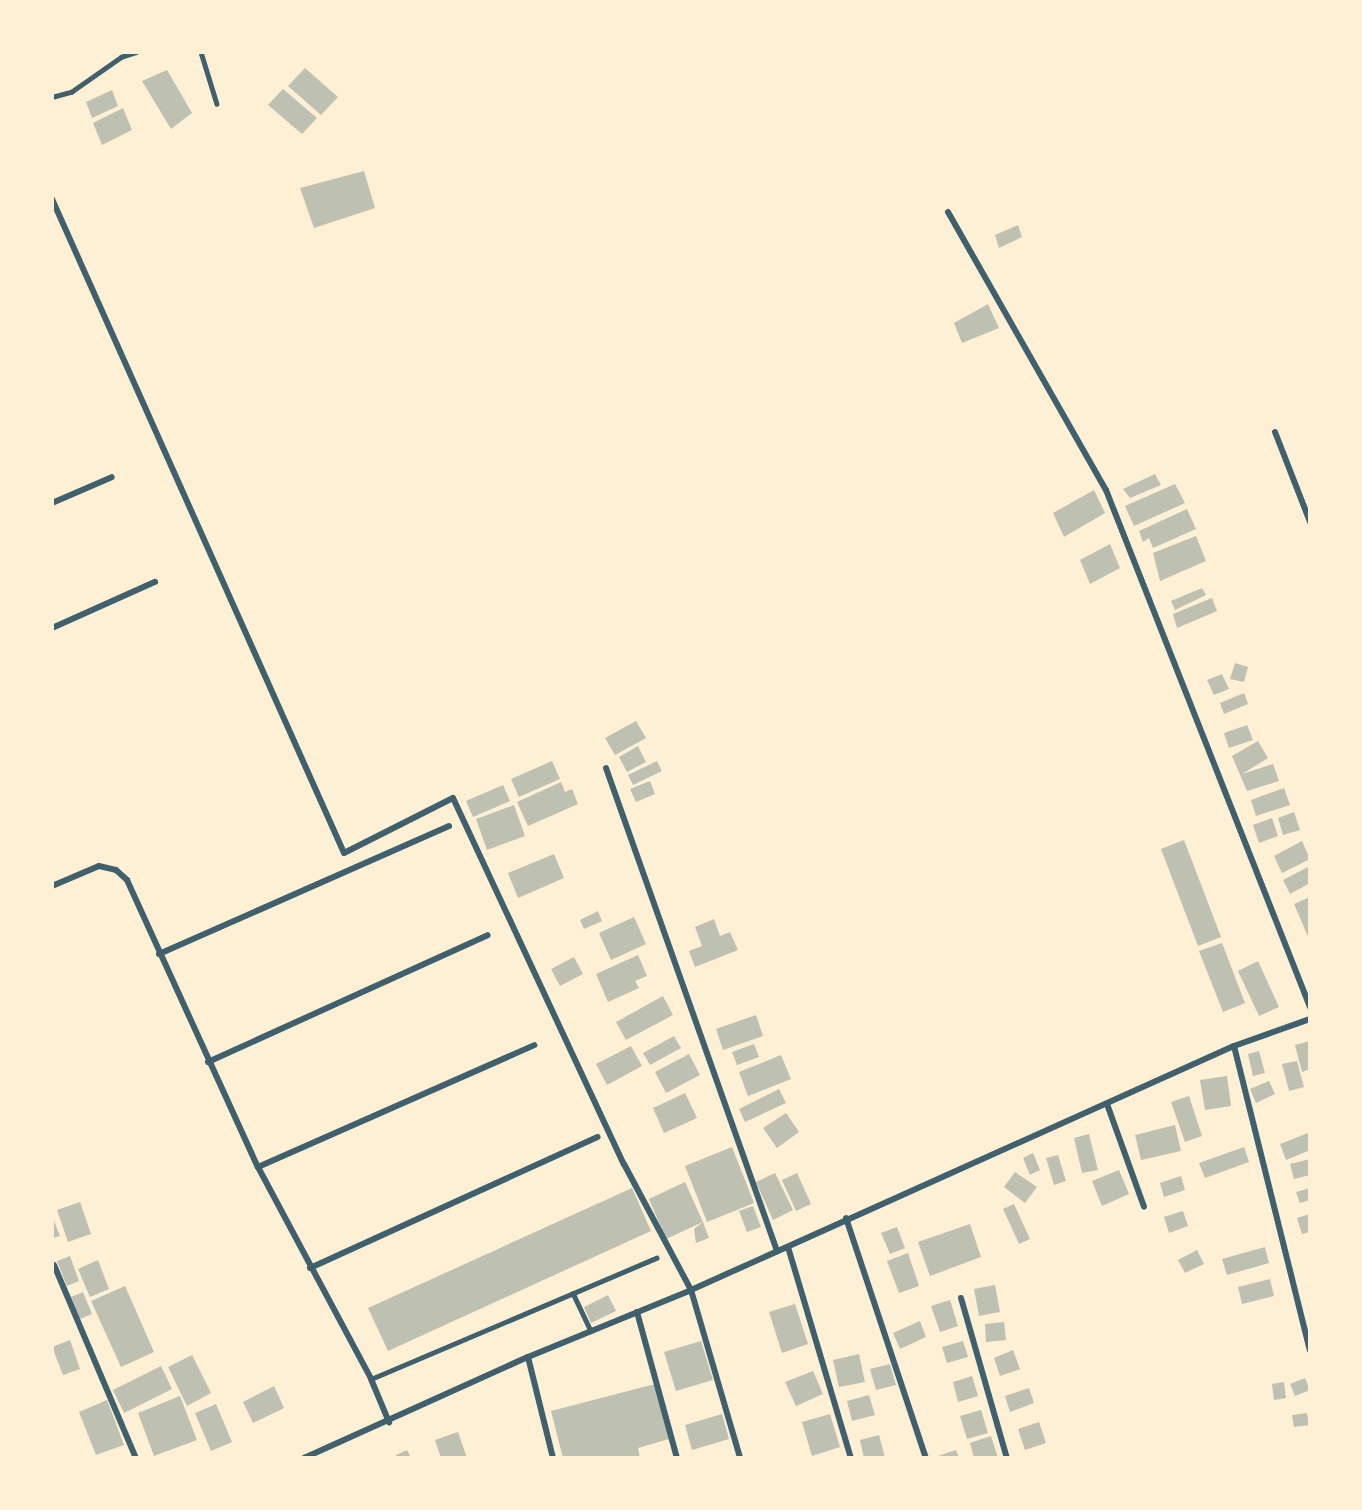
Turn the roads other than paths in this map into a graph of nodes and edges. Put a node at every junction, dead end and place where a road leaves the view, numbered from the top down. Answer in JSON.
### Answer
{"nodes":[{"id":1,"x":136,"y":52,"type":"edge"},
{"id":2,"x":201,"y":52,"type":"edge"},
{"id":3,"x":52,"y":97,"type":"edge"},
{"id":4,"x":217,"y":104,"type":"dead end"},
{"id":5,"x":52,"y":199,"type":"edge"},
{"id":6,"x":948,"y":212,"type":"dead end"},
{"id":7,"x":1275,"y":432,"type":"dead end"},
{"id":8,"x":112,"y":477,"type":"dead end"},
{"id":9,"x":52,"y":504,"type":"edge"},
{"id":10,"x":1310,"y":522,"type":"edge"},
{"id":11,"x":155,"y":582,"type":"dead end"},
{"id":12,"x":52,"y":628,"type":"edge"},
{"id":13,"x":606,"y":768,"type":"dead end"},
{"id":14,"x":449,"y":826,"type":"dead end"},
{"id":15,"x":52,"y":886,"type":"edge"},
{"id":16,"x":489,"y":934,"type":"dead end"},
{"id":17,"x":159,"y":954,"type":"junction"},
{"id":18,"x":1310,"y":1006,"type":"edge"},
{"id":19,"x":1310,"y":1019,"type":"edge"},
{"id":20,"x":534,"y":1045,"type":"dead end"},
{"id":21,"x":1234,"y":1046,"type":"junction"},
{"id":22,"x":208,"y":1062,"type":"junction"},
{"id":23,"x":1107,"y":1104,"type":"junction"},
{"id":24,"x":598,"y":1137,"type":"dead end"},
{"id":25,"x":258,"y":1167,"type":"junction"},
{"id":26,"x":1144,"y":1207,"type":"dead end"},
{"id":27,"x":846,"y":1218,"type":"junction"},
{"id":28,"x":788,"y":1247,"type":"junction"},
{"id":29,"x":777,"y":1251,"type":"junction"},
{"id":30,"x":656,"y":1258,"type":"dead end"},
{"id":31,"x":54,"y":1264,"type":"dead end"},
{"id":32,"x":310,"y":1268,"type":"junction"},
{"id":33,"x":691,"y":1290,"type":"junction"},
{"id":34,"x":573,"y":1293,"type":"junction"},
{"id":35,"x":961,"y":1298,"type":"dead end"},
{"id":36,"x":637,"y":1312,"type":"junction"},
{"id":37,"x":591,"y":1332,"type":"junction"},
{"id":38,"x":1310,"y":1350,"type":"edge"},
{"id":39,"x":528,"y":1357,"type":"junction"},
{"id":40,"x":371,"y":1378,"type":"junction"},
{"id":41,"x":388,"y":1422,"type":"junction"},
{"id":42,"x":136,"y":1458,"type":"edge"},
{"id":43,"x":304,"y":1458,"type":"edge"},
{"id":44,"x":554,"y":1458,"type":"edge"},
{"id":45,"x":677,"y":1458,"type":"edge"},
{"id":46,"x":740,"y":1458,"type":"edge"},
{"id":47,"x":851,"y":1458,"type":"edge"},
{"id":48,"x":926,"y":1458,"type":"edge"},
{"id":49,"x":1008,"y":1458,"type":"edge"}],
"edges":[{"from":1,"to":3,"type":"lane"},
{"from":2,"to":4,"type":"lane"},
{"from":5,"to":33,"type":"street"},
{"from":6,"to":18,"type":"street"},
{"from":7,"to":10,"type":"street"},
{"from":8,"to":9,"type":"street"},
{"from":11,"to":12,"type":"street"},
{"from":13,"to":29,"type":"street"},
{"from":14,"to":17,"type":"street"},
{"from":15,"to":17,"type":"street"},
{"from":16,"to":22,"type":"street"},
{"from":17,"to":22,"type":"street"},
{"from":19,"to":21,"type":"street"},
{"from":20,"to":25,"type":"street"},
{"from":21,"to":23,"type":"street"},
{"from":21,"to":38,"type":"street"},
{"from":22,"to":25,"type":"street"},
{"from":23,"to":26,"type":"street"},
{"from":23,"to":27,"type":"street"},
{"from":24,"to":32,"type":"street"},
{"from":25,"to":32,"type":"street"},
{"from":27,"to":28,"type":"street"},
{"from":27,"to":48,"type":"street"},
{"from":28,"to":29,"type":"street"},
{"from":28,"to":47,"type":"street"},
{"from":29,"to":33,"type":"street"},
{"from":30,"to":34,"type":"lane"},
{"from":31,"to":42,"type":"street"},
{"from":32,"to":40,"type":"street"},
{"from":33,"to":36,"type":"street"},
{"from":33,"to":46,"type":"street"},
{"from":34,"to":37,"type":"lane"},
{"from":34,"to":40,"type":"lane"},
{"from":35,"to":49,"type":"street"},
{"from":36,"to":37,"type":"street"},
{"from":36,"to":45,"type":"street"},
{"from":37,"to":39,"type":"street"},
{"from":39,"to":41,"type":"street"},
{"from":39,"to":44,"type":"street"},
{"from":40,"to":41,"type":"street"},
{"from":41,"to":43,"type":"street"}]}
